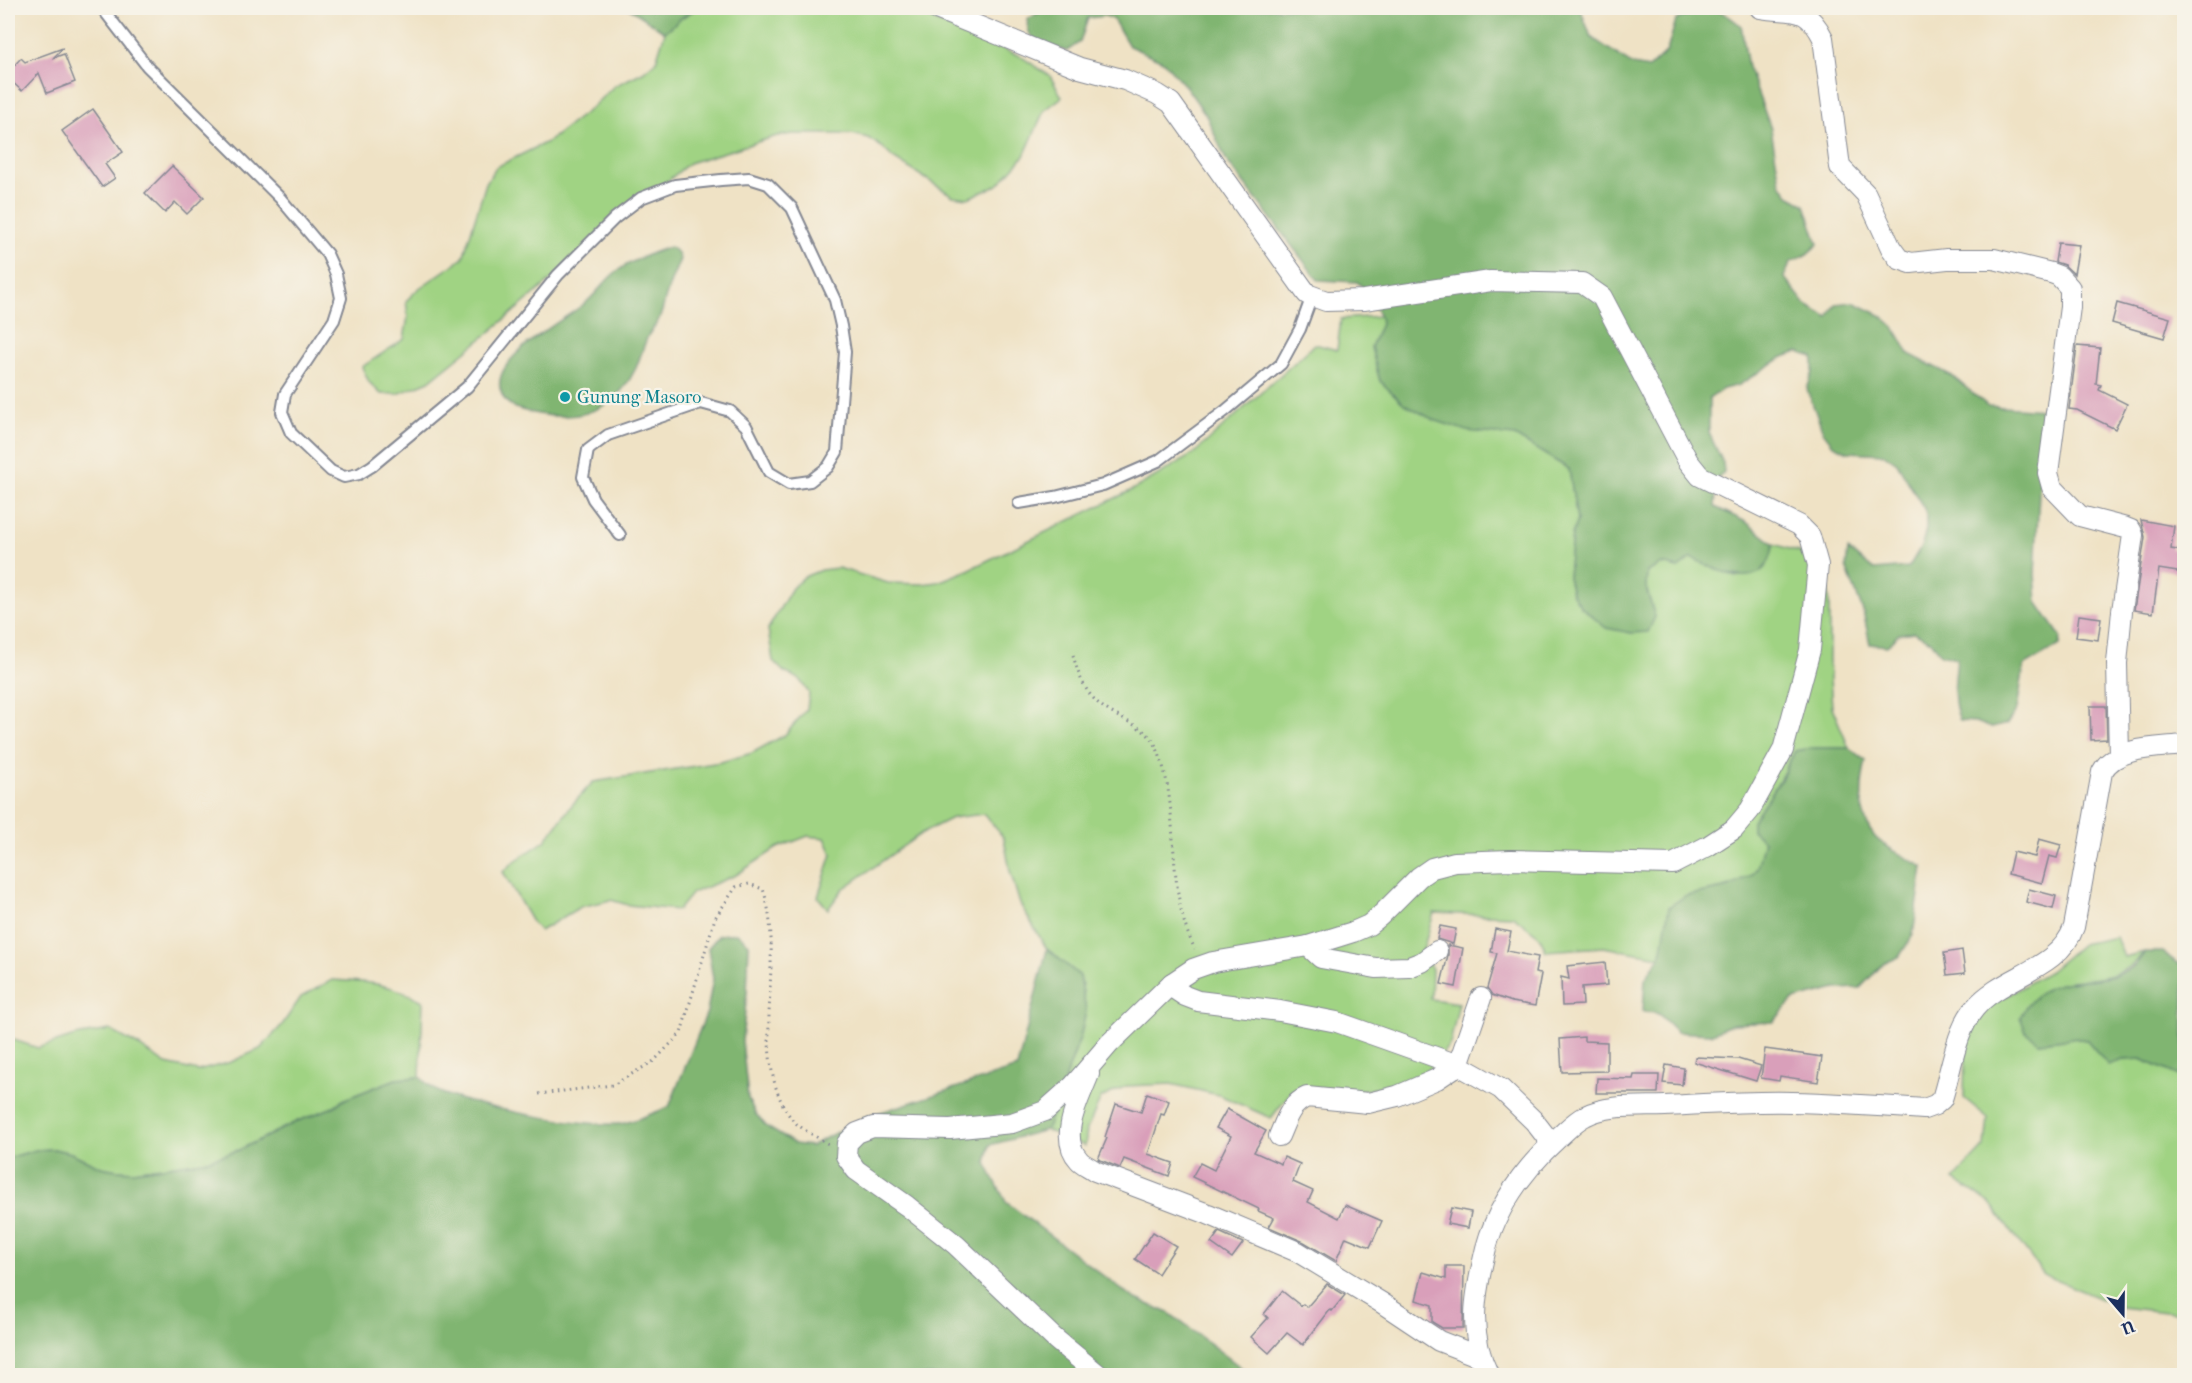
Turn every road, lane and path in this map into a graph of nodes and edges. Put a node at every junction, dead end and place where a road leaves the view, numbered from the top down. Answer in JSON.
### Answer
{"nodes":[{"id":1,"x":102,"y":8,"type":"edge"},
{"id":2,"x":934,"y":8,"type":"edge"},
{"id":3,"x":1760,"y":8,"type":"edge"},
{"id":4,"x":1312,"y":296,"type":"junction"},
{"id":5,"x":1019,"y":503,"type":"dead end"},
{"id":6,"x":620,"y":535,"type":"dead end"},
{"id":7,"x":1073,"y":655,"type":"dead end"},
{"id":8,"x":2184,"y":745,"type":"edge"},
{"id":9,"x":2119,"y":756,"type":"junction"},
{"id":10,"x":1308,"y":946,"type":"junction"},
{"id":11,"x":1437,"y":951,"type":"dead end"},
{"id":12,"x":1204,"y":965,"type":"junction"},
{"id":13,"x":1172,"y":983,"type":"junction"},
{"id":14,"x":1481,"y":998,"type":"dead end"},
{"id":15,"x":1094,"y":1061,"type":"junction"},
{"id":16,"x":1458,"y":1065,"type":"junction"},
{"id":17,"x":539,"y":1094,"type":"dead end"},
{"id":18,"x":1279,"y":1136,"type":"dead end"},
{"id":19,"x":1551,"y":1143,"type":"junction"},
{"id":20,"x":846,"y":1156,"type":"junction"},
{"id":21,"x":1480,"y":1357,"type":"junction"},
{"id":22,"x":1100,"y":1376,"type":"edge"},
{"id":23,"x":1489,"y":1376,"type":"edge"}],
"edges":[{"from":1,"to":6,"type":"lane"},
{"from":2,"to":4,"type":"street"},
{"from":3,"to":9,"type":"street"},
{"from":4,"to":5,"type":"lane"},
{"from":4,"to":10,"type":"street"},
{"from":7,"to":12,"type":"path"},
{"from":8,"to":9,"type":"street"},
{"from":9,"to":19,"type":"street"},
{"from":10,"to":11,"type":"street"},
{"from":10,"to":12,"type":"street"},
{"from":12,"to":13,"type":"street"},
{"from":13,"to":15,"type":"street"},
{"from":13,"to":16,"type":"street"},
{"from":14,"to":16,"type":"street"},
{"from":15,"to":20,"type":"street"},
{"from":15,"to":21,"type":"street"},
{"from":16,"to":18,"type":"street"},
{"from":16,"to":19,"type":"street"},
{"from":17,"to":20,"type":"path"},
{"from":19,"to":21,"type":"street"},
{"from":20,"to":22,"type":"street"},
{"from":21,"to":23,"type":"street"}]}
